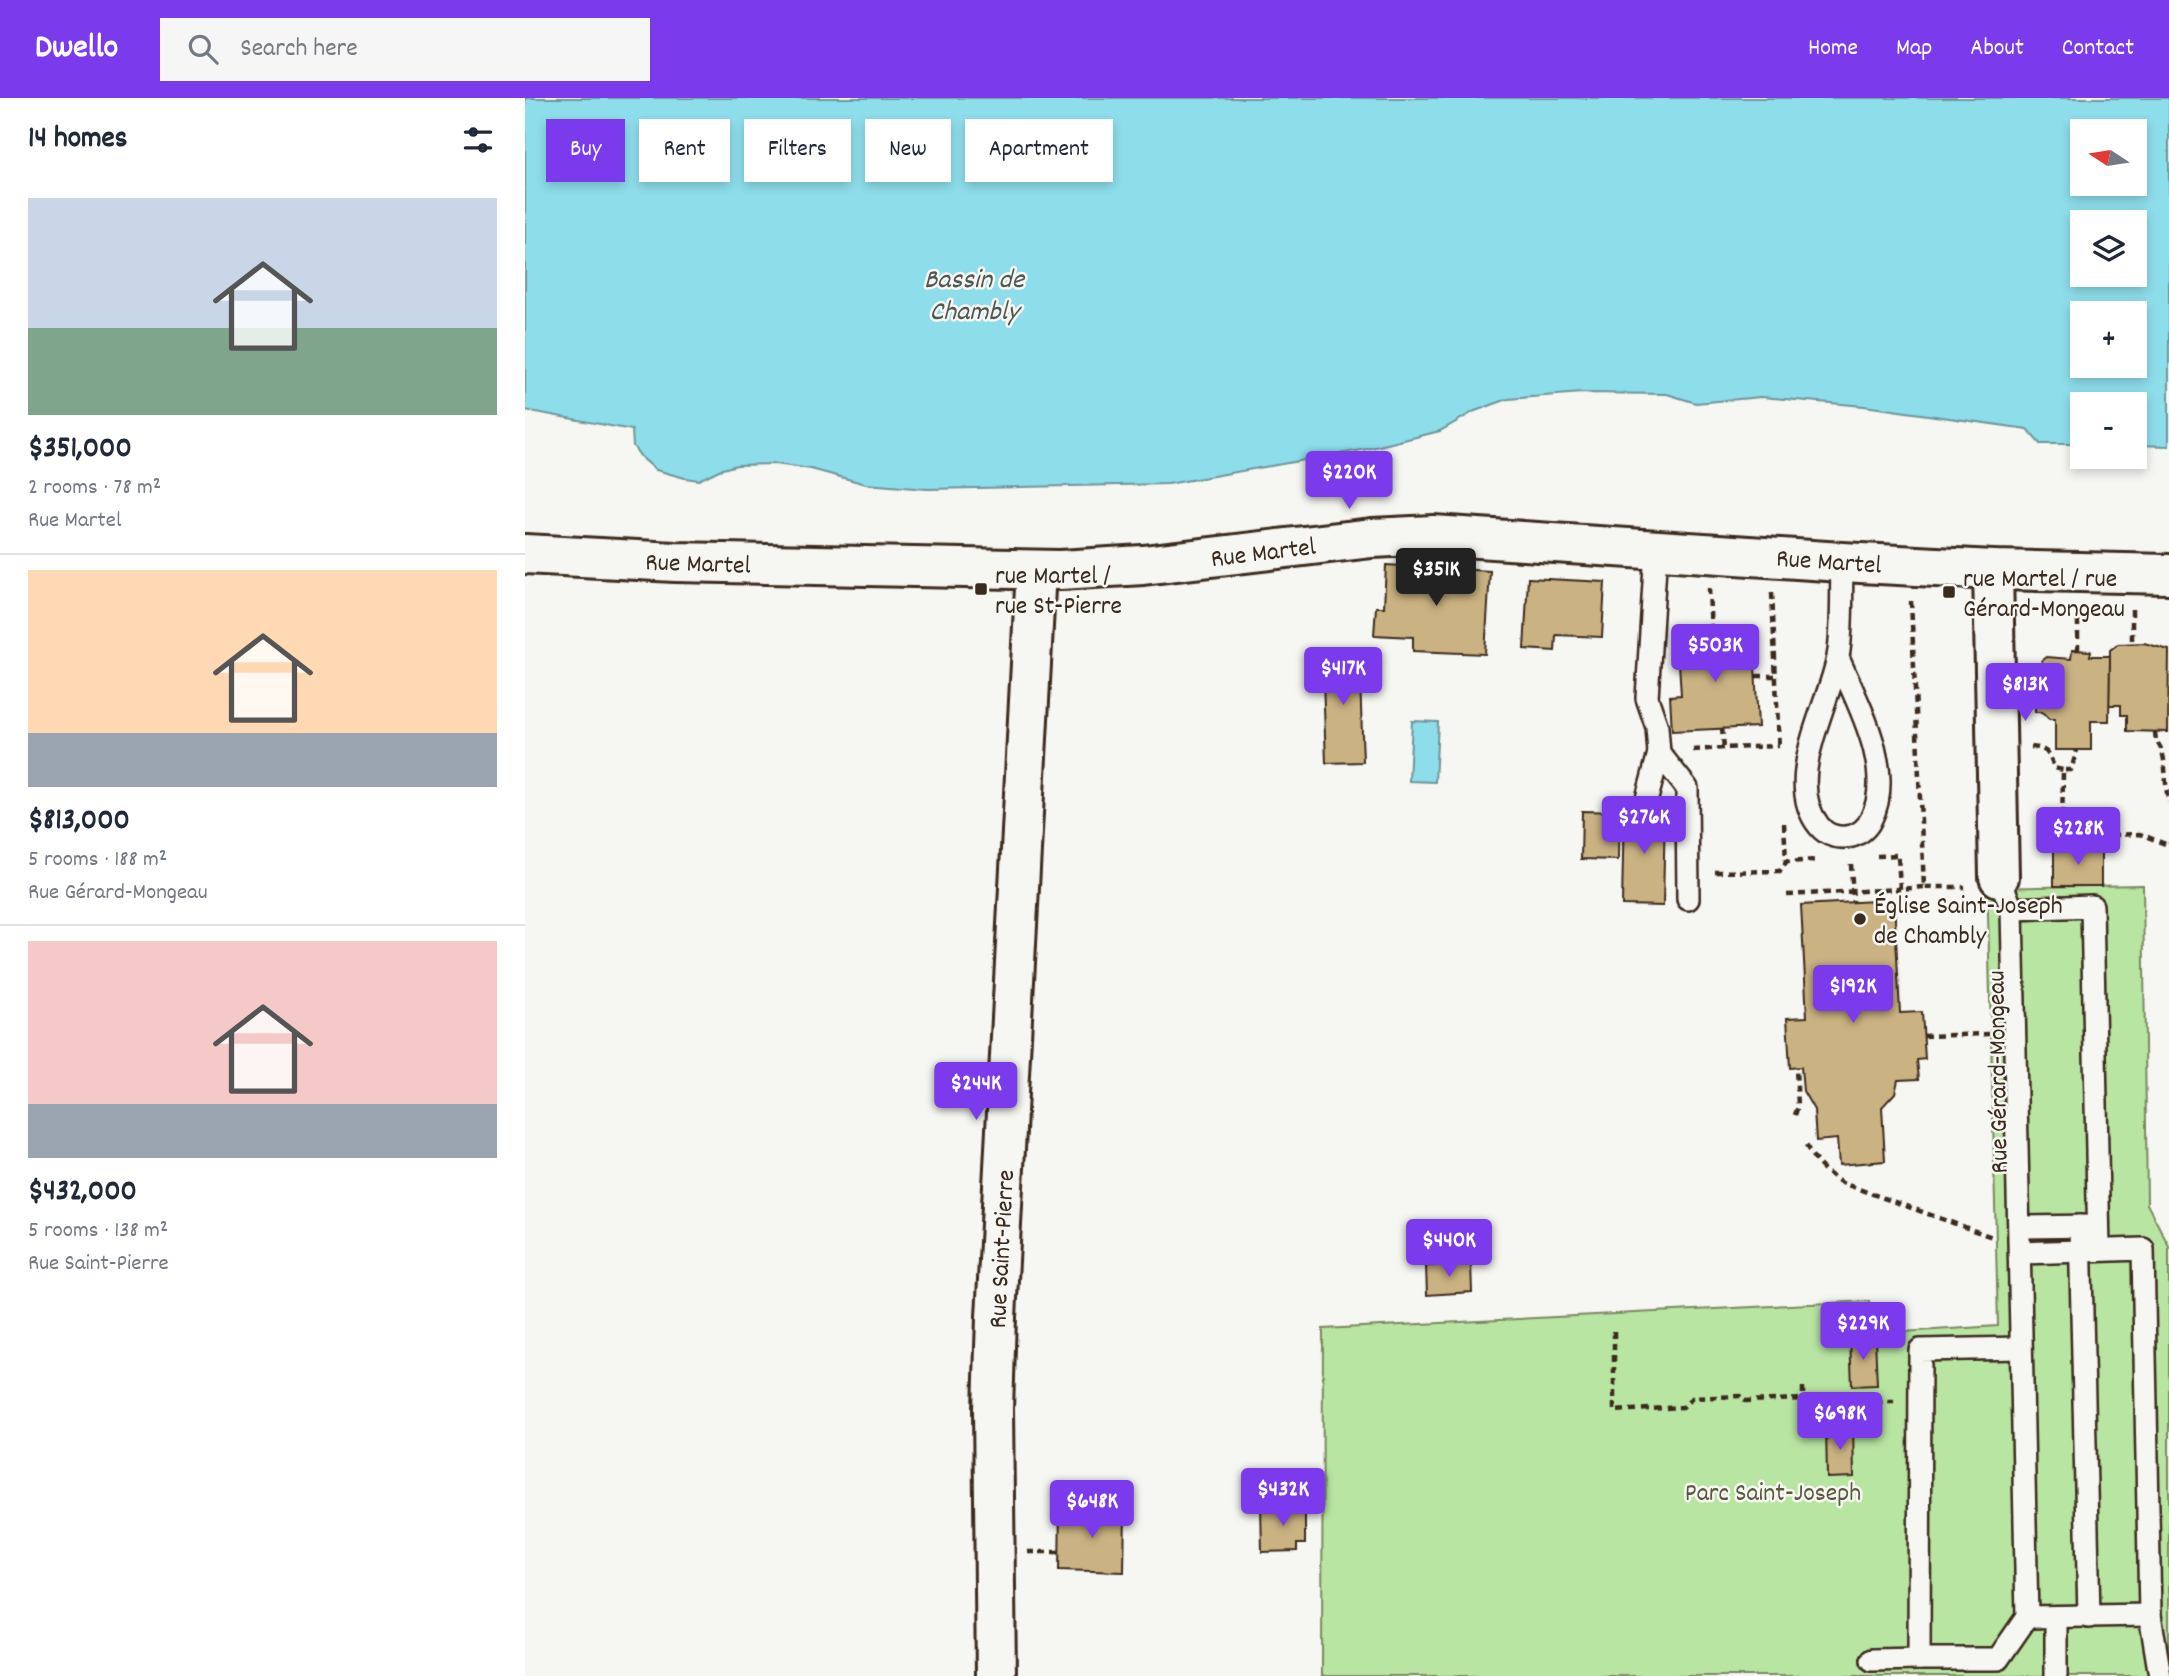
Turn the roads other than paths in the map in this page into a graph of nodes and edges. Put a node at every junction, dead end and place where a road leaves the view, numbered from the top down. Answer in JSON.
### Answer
{"nodes":[{"id":1,"x":1656,"y":549,"type":"junction"},
{"id":2,"x":525,"y":554,"type":"edge"},
{"id":3,"x":1842,"y":562,"type":"junction"},
{"id":4,"x":1036,"y":570,"type":"junction"},
{"id":5,"x":1993,"y":570,"type":"junction"},
{"id":6,"x":2169,"y":574,"type":"edge"},
{"id":7,"x":1838,"y":658,"type":"junction"},
{"id":8,"x":1659,"y":753,"type":"junction"},
{"id":9,"x":1645,"y":806,"type":"dead end"},
{"id":10,"x":1994,"y":891,"type":"junction"},
{"id":11,"x":1688,"y":899,"type":"dead end"},
{"id":12,"x":2089,"y":1226,"type":"junction"},
{"id":13,"x":2019,"y":1227,"type":"junction"},
{"id":14,"x":2090,"y":1251,"type":"junction"},
{"id":15,"x":2020,"y":1253,"type":"junction"},
{"id":16,"x":2021,"y":1348,"type":"junction"},
{"id":17,"x":2150,"y":1615,"type":"junction"},
{"id":18,"x":2027,"y":1617,"type":"junction"},
{"id":19,"x":2089,"y":1617,"type":"junction"},
{"id":20,"x":2056,"y":1618,"type":"junction"},
{"id":21,"x":1919,"y":1659,"type":"junction"},
{"id":22,"x":1872,"y":1660,"type":"dead end"},
{"id":23,"x":996,"y":1676,"type":"edge"},
{"id":24,"x":2056,"y":1676,"type":"edge"},
{"id":25,"x":2160,"y":1676,"type":"edge"}],
"edges":[{"from":1,"to":3,"type":"street","name":"Rue Martel"},
{"from":1,"to":4,"type":"street","name":"Rue Martel"},
{"from":1,"to":8,"type":"lane"},
{"from":2,"to":4,"type":"street","name":"Rue Martel"},
{"from":3,"to":5,"type":"street","name":"Rue Martel"},
{"from":3,"to":7,"type":"lane"},
{"from":4,"to":23,"type":"street","name":"Rue Saint-Pierre"},
{"from":5,"to":6,"type":"street","name":"Rue Martel"},
{"from":5,"to":10,"type":"street"},
{"from":7,"to":7,"type":"lane"},
{"from":8,"to":9,"type":"lane"},
{"from":8,"to":11,"type":"lane"},
{"from":10,"to":12,"type":"lane"},
{"from":10,"to":13,"type":"lane"},
{"from":12,"to":13,"type":"lane"},
{"from":12,"to":14,"type":"lane"},
{"from":13,"to":15,"type":"lane"},
{"from":14,"to":15,"type":"lane"},
{"from":14,"to":17,"type":"lane"},
{"from":14,"to":19,"type":"lane"},
{"from":15,"to":16,"type":"lane"},
{"from":16,"to":18,"type":"lane"},
{"from":16,"to":21,"type":"lane"},
{"from":17,"to":19,"type":"lane"},
{"from":17,"to":25,"type":"lane"},
{"from":18,"to":20,"type":"lane"},
{"from":18,"to":21,"type":"lane"},
{"from":19,"to":20,"type":"lane"},
{"from":20,"to":24,"type":"lane"},
{"from":21,"to":22,"type":"lane"}]}
